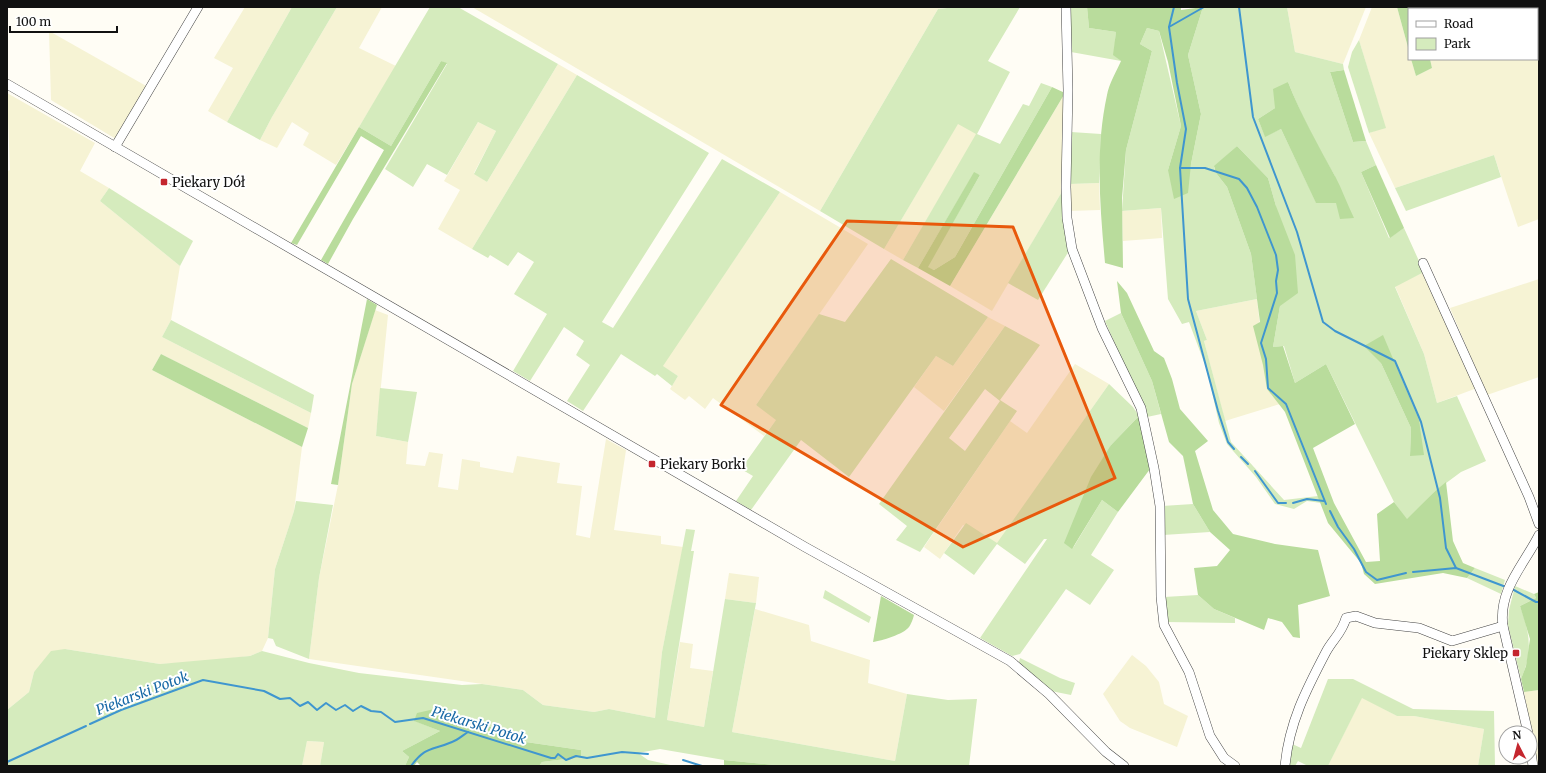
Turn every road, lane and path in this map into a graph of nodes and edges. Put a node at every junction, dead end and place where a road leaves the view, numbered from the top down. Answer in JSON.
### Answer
{"nodes":[{"id":1,"x":198,"y":7,"type":"edge"},
{"id":2,"x":1066,"y":7,"type":"edge"},
{"id":3,"x":7,"y":84,"type":"edge"},
{"id":4,"x":115,"y":147,"type":"junction"},
{"id":5,"x":1423,"y":263,"type":"dead end"},
{"id":6,"x":1539,"y":524,"type":"edge"},
{"id":7,"x":1539,"y":535,"type":"edge"},
{"id":8,"x":1503,"y":626,"type":"junction"},
{"id":9,"x":1526,"y":725,"type":"edge"},
{"id":10,"x":1124,"y":766,"type":"edge"},
{"id":11,"x":1235,"y":766,"type":"edge"},
{"id":12,"x":1285,"y":766,"type":"edge"}],
"edges":[{"from":1,"to":4,"type":"street"},
{"from":2,"to":11,"type":"street"},
{"from":3,"to":4,"type":"street"},
{"from":4,"to":10,"type":"street"},
{"from":5,"to":6,"type":"street"},
{"from":7,"to":8,"type":"street"},
{"from":8,"to":9,"type":"street"},
{"from":8,"to":12,"type":"street"}]}
